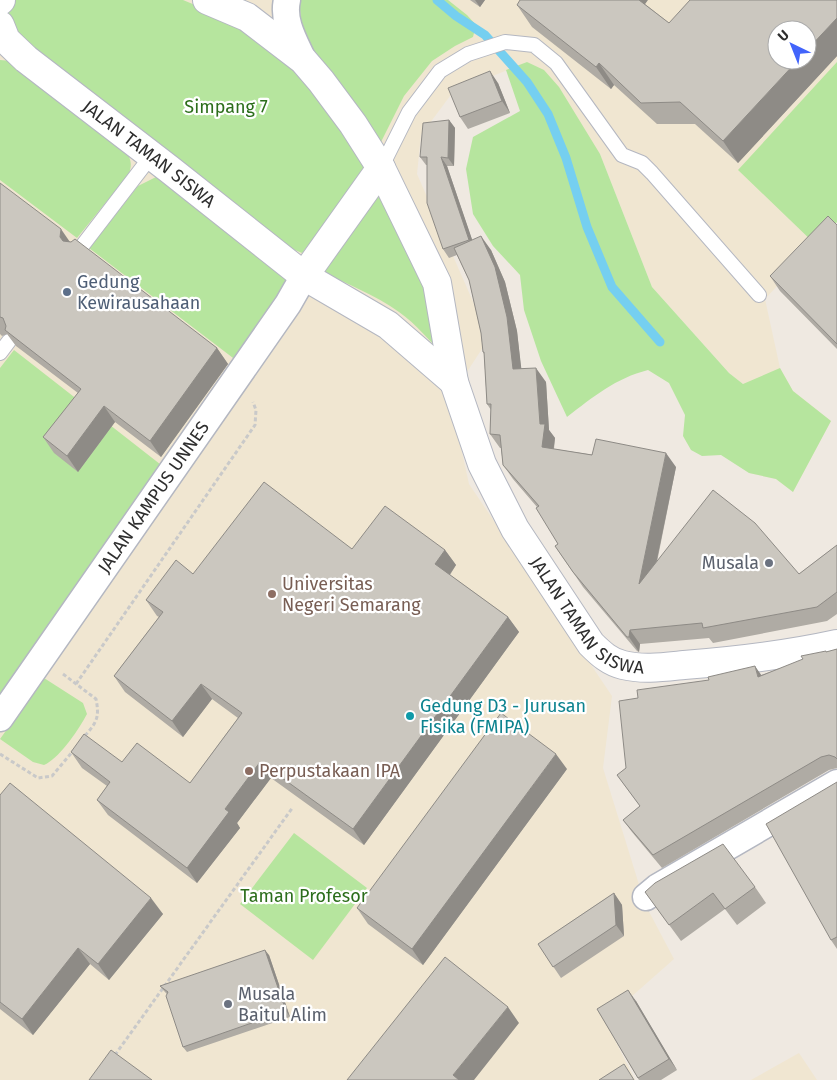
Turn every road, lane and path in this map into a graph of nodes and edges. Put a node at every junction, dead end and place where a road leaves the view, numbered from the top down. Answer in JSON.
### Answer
{"nodes":[{"id":1,"x":207,"y":0,"type":"edge"},
{"id":2,"x":287,"y":0,"type":"edge"},
{"id":3,"x":0,"y":25,"type":"edge"},
{"id":4,"x":303,"y":60,"type":"junction"},
{"id":5,"x":152,"y":156,"type":"junction"},
{"id":6,"x":381,"y":168,"type":"junction"},
{"id":7,"x":79,"y":250,"type":"edge"},
{"id":8,"x":304,"y":276,"type":"junction"},
{"id":9,"x":759,"y":295,"type":"dead end"},
{"id":10,"x":9,"y":341,"type":"edge"},
{"id":11,"x":0,"y":354,"type":"edge"},
{"id":12,"x":454,"y":382,"type":"junction"},
{"id":13,"x":232,"y":385,"type":"junction"},
{"id":14,"x":837,"y":644,"type":"edge"},
{"id":15,"x":42,"y":660,"type":"junction"},
{"id":16,"x":76,"y":684,"type":"junction"},
{"id":17,"x":0,"y":718,"type":"edge"},
{"id":18,"x":80,"y":742,"type":"edge"},
{"id":19,"x":75,"y":749,"type":"edge"},
{"id":20,"x":0,"y":754,"type":"edge"},
{"id":21,"x":837,"y":783,"type":"edge"},
{"id":22,"x":293,"y":806,"type":"edge"},
{"id":23,"x":646,"y":897,"type":"edge"},
{"id":24,"x":114,"y":1056,"type":"edge"}],
"edges":[{"from":1,"to":4,"type":"main road","name":"JALAN TAMAN SISWA"},
{"from":2,"to":4,"type":"street"},
{"from":3,"to":5,"type":"main road","name":"JALAN TAMAN SISWA"},
{"from":4,"to":6,"type":"main road","name":"JALAN TAMAN SISWA"},
{"from":5,"to":7,"type":"lane"},
{"from":5,"to":8,"type":"main road","name":"JALAN TAMAN SISWA"},
{"from":6,"to":8,"type":"main road"},
{"from":6,"to":9,"type":"lane"},
{"from":6,"to":12,"type":"main road","name":"JALAN TAMAN SISWA"},
{"from":8,"to":12,"type":"main road","name":"JALAN TAMAN SISWA"},
{"from":8,"to":13,"type":"street","name":"JALAN KAMPUS UNNES"},
{"from":10,"to":11,"type":"lane"},
{"from":12,"to":14,"type":"main road","name":"JALAN TAMAN SISWA"},
{"from":13,"to":15,"type":"street","name":"JALAN KAMPUS UNNES"},
{"from":13,"to":16,"type":"path"},
{"from":15,"to":16,"type":"path"},
{"from":15,"to":17,"type":"street","name":"JALAN KAMPUS UNNES"},
{"from":16,"to":18,"type":"path"},
{"from":19,"to":20,"type":"path"},
{"from":21,"to":23,"type":"street"},
{"from":22,"to":24,"type":"path"}]}
